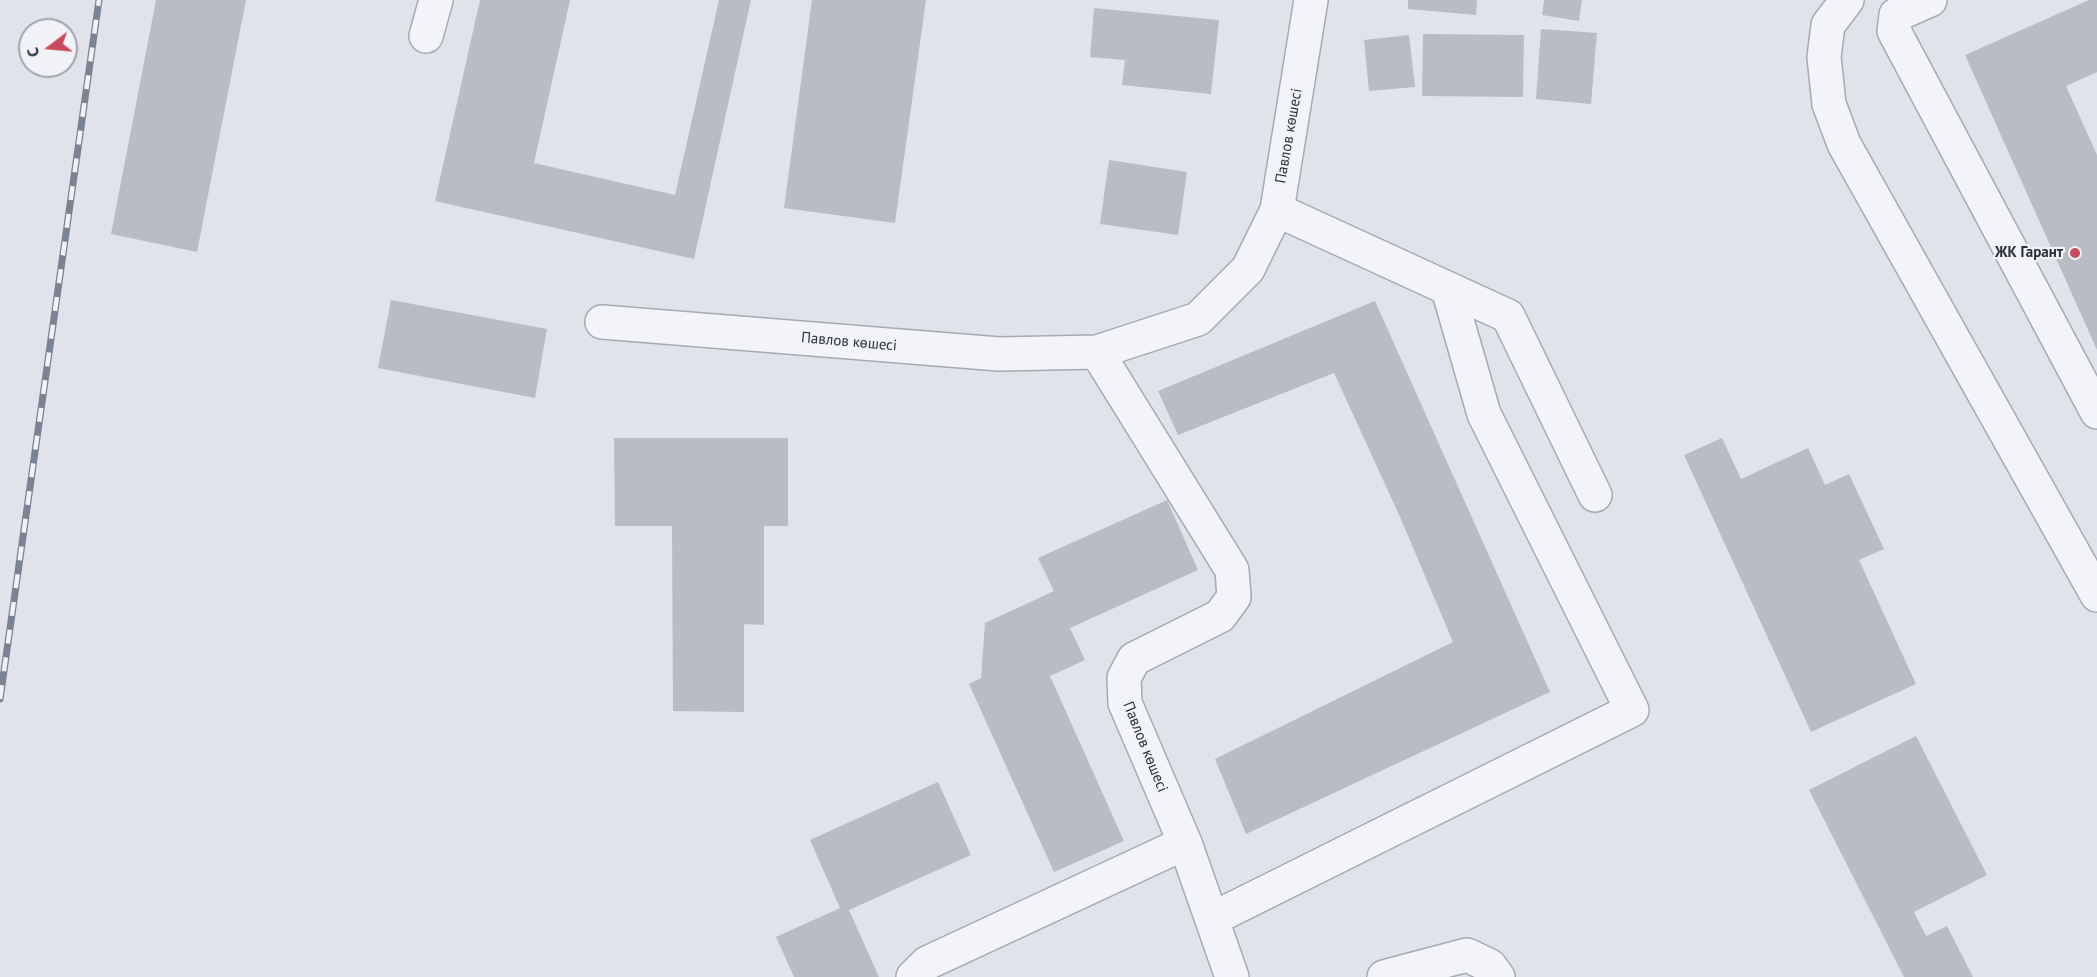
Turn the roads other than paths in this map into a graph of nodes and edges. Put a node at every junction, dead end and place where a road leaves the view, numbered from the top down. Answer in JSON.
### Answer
{"nodes":[{"id":1,"x":436,"y":0,"type":"edge"},
{"id":2,"x":1311,"y":0,"type":"edge"},
{"id":3,"x":1847,"y":0,"type":"edge"},
{"id":4,"x":1930,"y":0,"type":"edge"},
{"id":5,"x":426,"y":36,"type":"dead end"},
{"id":6,"x":1277,"y":210,"type":"junction"},
{"id":7,"x":1448,"y":289,"type":"junction"},
{"id":8,"x":602,"y":322,"type":"dead end"},
{"id":9,"x":1097,"y":352,"type":"junction"},
{"id":10,"x":2097,"y":412,"type":"edge"},
{"id":11,"x":1595,"y":495,"type":"dead end"},
{"id":12,"x":2097,"y":593,"type":"edge"},
{"id":13,"x":1185,"y":843,"type":"junction"},
{"id":14,"x":1212,"y":919,"type":"junction"},
{"id":15,"x":1222,"y":974,"type":"edge"},
{"id":16,"x":914,"y":977,"type":"edge"},
{"id":17,"x":1384,"y":977,"type":"edge"},
{"id":18,"x":1498,"y":977,"type":"edge"}],
"edges":[{"from":1,"to":5,"type":"street"},
{"from":2,"to":6,"type":"street","name":"Павлов көшесі"},
{"from":3,"to":12,"type":"street"},
{"from":4,"to":10,"type":"street"},
{"from":6,"to":7,"type":"street"},
{"from":6,"to":9,"type":"street","name":"Павлов көшесі"},
{"from":7,"to":11,"type":"street"},
{"from":7,"to":14,"type":"street"},
{"from":8,"to":9,"type":"street","name":"Павлов көшесі"},
{"from":9,"to":13,"type":"street","name":"Павлов көшесі"},
{"from":13,"to":14,"type":"street","name":"Павлов көшесі"},
{"from":13,"to":16,"type":"street"},
{"from":14,"to":15,"type":"street","name":"Павлов көшесі"},
{"from":17,"to":18,"type":"street"}]}
